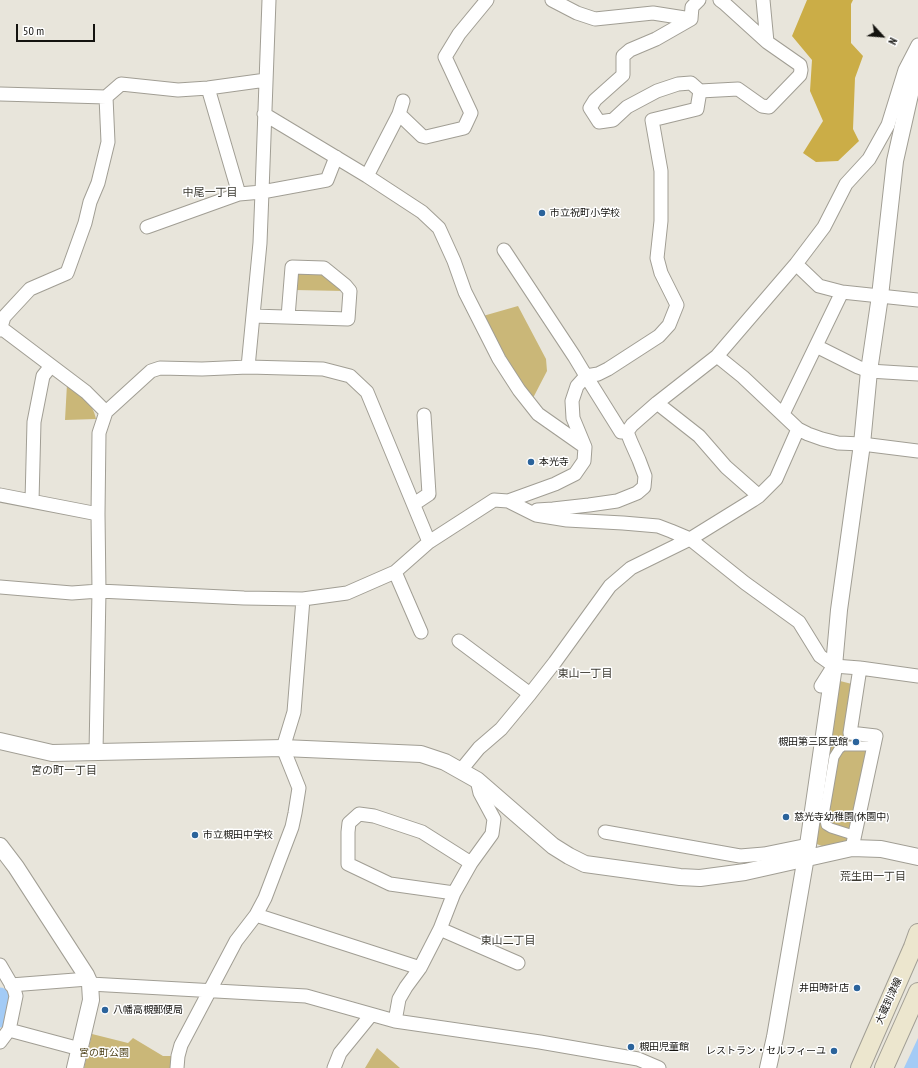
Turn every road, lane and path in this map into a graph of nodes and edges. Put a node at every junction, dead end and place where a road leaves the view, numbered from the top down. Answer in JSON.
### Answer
{"nodes":[{"id":1,"x":269,"y":0,"type":"edge"},
{"id":2,"x":487,"y":0,"type":"edge"},
{"id":3,"x":552,"y":0,"type":"edge"},
{"id":4,"x":699,"y":0,"type":"edge"},
{"id":5,"x":720,"y":0,"type":"edge"},
{"id":6,"x":763,"y":0,"type":"edge"},
{"id":7,"x":691,"y":19,"type":"junction"},
{"id":8,"x":767,"y":42,"type":"junction"},
{"id":9,"x":918,"y":45,"type":"edge"},
{"id":10,"x":918,"y":59,"type":"edge"},
{"id":11,"x":266,"y":80,"type":"junction"},
{"id":12,"x":208,"y":88,"type":"junction"},
{"id":13,"x":700,"y":91,"type":"junction"},
{"id":14,"x":0,"y":94,"type":"edge"},
{"id":15,"x":106,"y":97,"type":"junction"},
{"id":16,"x":264,"y":114,"type":"junction"},
{"id":17,"x":336,"y":157,"type":"junction"},
{"id":18,"x":368,"y":176,"type":"junction"},
{"id":19,"x":262,"y":192,"type":"junction"},
{"id":20,"x":239,"y":194,"type":"junction"},
{"id":21,"x":147,"y":227,"type":"dead end"},
{"id":22,"x":504,"y":250,"type":"dead end"},
{"id":23,"x":796,"y":264,"type":"junction"},
{"id":24,"x":842,"y":292,"type":"junction"},
{"id":25,"x":880,"y":296,"type":"junction"},
{"id":26,"x":918,"y":300,"type":"edge"},
{"id":27,"x":253,"y":316,"type":"junction"},
{"id":28,"x":288,"y":317,"type":"junction"},
{"id":29,"x":0,"y":328,"type":"edge"},
{"id":30,"x":816,"y":346,"type":"junction"},
{"id":31,"x":717,"y":356,"type":"junction"},
{"id":32,"x":51,"y":366,"type":"junction"},
{"id":33,"x":248,"y":367,"type":"junction"},
{"id":34,"x":869,"y":371,"type":"junction"},
{"id":35,"x":918,"y":374,"type":"edge"},
{"id":36,"x":586,"y":376,"type":"junction"},
{"id":37,"x":657,"y":403,"type":"junction"},
{"id":38,"x":106,"y":412,"type":"junction"},
{"id":39,"x":783,"y":414,"type":"junction"},
{"id":40,"x":424,"y":415,"type":"dead end"},
{"id":41,"x":798,"y":428,"type":"junction"},
{"id":42,"x":627,"y":432,"type":"junction"},
{"id":43,"x":862,"y":444,"type":"junction"},
{"id":44,"x":585,"y":447,"type":"junction"},
{"id":45,"x":918,"y":451,"type":"edge"},
{"id":46,"x":0,"y":495,"type":"edge"},
{"id":47,"x":759,"y":496,"type":"junction"},
{"id":48,"x":32,"y":500,"type":"junction"},
{"id":49,"x":508,"y":500,"type":"junction"},
{"id":50,"x":414,"y":504,"type":"junction"},
{"id":51,"x":527,"y":510,"type":"junction"},
{"id":52,"x":98,"y":514,"type":"junction"},
{"id":53,"x":690,"y":539,"type":"junction"},
{"id":54,"x":429,"y":542,"type":"junction"},
{"id":55,"x":394,"y":572,"type":"junction"},
{"id":56,"x":0,"y":587,"type":"edge"},
{"id":57,"x":99,"y":590,"type":"junction"},
{"id":58,"x":304,"y":599,"type":"junction"},
{"id":59,"x":421,"y":632,"type":"dead end"},
{"id":60,"x":460,"y":641,"type":"dead end"},
{"id":61,"x":834,"y":666,"type":"junction"},
{"id":62,"x":860,"y":668,"type":"junction"},
{"id":63,"x":918,"y":676,"type":"edge"},
{"id":64,"x":821,"y":686,"type":"dead end"},
{"id":65,"x":530,"y":694,"type":"junction"},
{"id":66,"x":0,"y":741,"type":"edge"},
{"id":67,"x":872,"y":746,"type":"dead end"},
{"id":68,"x":284,"y":748,"type":"junction"},
{"id":69,"x":96,"y":752,"type":"junction"},
{"id":70,"x":461,"y":770,"type":"junction"},
{"id":71,"x":477,"y":780,"type":"junction"},
{"id":72,"x":817,"y":825,"type":"dead end"},
{"id":73,"x":831,"y":828,"type":"junction"},
{"id":74,"x":605,"y":832,"type":"dead end"},
{"id":75,"x":853,"y":841,"type":"junction"},
{"id":76,"x":0,"y":846,"type":"edge"},
{"id":77,"x":806,"y":852,"type":"junction"},
{"id":78,"x":918,"y":857,"type":"edge"},
{"id":79,"x":471,"y":863,"type":"junction"},
{"id":80,"x":454,"y":893,"type":"junction"},
{"id":81,"x":256,"y":915,"type":"junction"},
{"id":82,"x":440,"y":929,"type":"junction"},
{"id":83,"x":918,"y":933,"type":"edge"},
{"id":84,"x":518,"y":963,"type":"dead end"},
{"id":85,"x":0,"y":965,"type":"edge"},
{"id":86,"x":420,"y":968,"type":"junction"},
{"id":87,"x":89,"y":982,"type":"junction"},
{"id":88,"x":11,"y":986,"type":"junction"},
{"id":89,"x":208,"y":991,"type":"junction"},
{"id":90,"x":918,"y":992,"type":"edge"},
{"id":91,"x":372,"y":1015,"type":"junction"},
{"id":92,"x":395,"y":1021,"type":"junction"},
{"id":93,"x":9,"y":1030,"type":"junction"},
{"id":94,"x":0,"y":1042,"type":"edge"},
{"id":95,"x":80,"y":1049,"type":"junction"},
{"id":96,"x":75,"y":1068,"type":"edge"},
{"id":97,"x":177,"y":1068,"type":"edge"},
{"id":98,"x":334,"y":1068,"type":"edge"},
{"id":99,"x":659,"y":1068,"type":"edge"},
{"id":100,"x":768,"y":1068,"type":"edge"},
{"id":101,"x":860,"y":1068,"type":"edge"},
{"id":102,"x":884,"y":1068,"type":"edge"}],
"edges":[{"from":1,"to":11,"type":"street"},
{"from":2,"to":18,"type":"street"},
{"from":3,"to":7,"type":"street"},
{"from":4,"to":7,"type":"street"},
{"from":5,"to":8,"type":"street"},
{"from":6,"to":8,"type":"street"},
{"from":7,"to":13,"type":"street"},
{"from":8,"to":13,"type":"street"},
{"from":9,"to":23,"type":"street"},
{"from":10,"to":25,"type":"street"},
{"from":11,"to":12,"type":"street"},
{"from":11,"to":16,"type":"street"},
{"from":12,"to":15,"type":"street"},
{"from":12,"to":20,"type":"street"},
{"from":13,"to":36,"type":"street"},
{"from":14,"to":15,"type":"street"},
{"from":15,"to":29,"type":"street"},
{"from":16,"to":17,"type":"street"},
{"from":16,"to":19,"type":"street"},
{"from":17,"to":18,"type":"street"},
{"from":17,"to":19,"type":"street"},
{"from":18,"to":44,"type":"street"},
{"from":19,"to":20,"type":"street"},
{"from":19,"to":27,"type":"street"},
{"from":20,"to":21,"type":"street"},
{"from":22,"to":36,"type":"street"},
{"from":23,"to":24,"type":"street"},
{"from":23,"to":31,"type":"street"},
{"from":24,"to":25,"type":"street"},
{"from":24,"to":30,"type":"street"},
{"from":25,"to":26,"type":"street"},
{"from":25,"to":34,"type":"street"},
{"from":27,"to":28,"type":"street"},
{"from":27,"to":33,"type":"street"},
{"from":28,"to":28,"type":"street"},
{"from":29,"to":32,"type":"street"},
{"from":30,"to":34,"type":"street"},
{"from":30,"to":39,"type":"street"},
{"from":31,"to":37,"type":"street"},
{"from":31,"to":39,"type":"street"},
{"from":32,"to":38,"type":"street"},
{"from":32,"to":48,"type":"street"},
{"from":33,"to":38,"type":"street"},
{"from":33,"to":50,"type":"street"},
{"from":34,"to":35,"type":"street"},
{"from":34,"to":43,"type":"street"},
{"from":36,"to":42,"type":"street"},
{"from":36,"to":44,"type":"street"},
{"from":37,"to":42,"type":"street"},
{"from":37,"to":47,"type":"street"},
{"from":38,"to":52,"type":"street"},
{"from":39,"to":41,"type":"street"},
{"from":40,"to":50,"type":"street"},
{"from":41,"to":43,"type":"street"},
{"from":41,"to":47,"type":"street"},
{"from":42,"to":51,"type":"street"},
{"from":43,"to":45,"type":"street"},
{"from":43,"to":61,"type":"street"},
{"from":44,"to":49,"type":"street"},
{"from":46,"to":48,"type":"street"},
{"from":47,"to":53,"type":"street"},
{"from":48,"to":52,"type":"street"},
{"from":49,"to":51,"type":"street"},
{"from":49,"to":54,"type":"street"},
{"from":50,"to":54,"type":"street"},
{"from":51,"to":53,"type":"street"},
{"from":52,"to":57,"type":"street"},
{"from":53,"to":61,"type":"street"},
{"from":53,"to":65,"type":"street"},
{"from":54,"to":55,"type":"street"},
{"from":55,"to":58,"type":"street"},
{"from":55,"to":59,"type":"street"},
{"from":56,"to":57,"type":"street"},
{"from":57,"to":58,"type":"street"},
{"from":57,"to":69,"type":"street"},
{"from":58,"to":68,"type":"street"},
{"from":60,"to":65,"type":"street"},
{"from":61,"to":62,"type":"street"},
{"from":61,"to":64,"type":"street"},
{"from":61,"to":77,"type":"street"},
{"from":62,"to":63,"type":"street"},
{"from":62,"to":75,"type":"street"},
{"from":65,"to":70,"type":"street"},
{"from":66,"to":69,"type":"street"},
{"from":67,"to":73,"type":"street"},
{"from":68,"to":69,"type":"street"},
{"from":68,"to":70,"type":"street"},
{"from":68,"to":81,"type":"street"},
{"from":70,"to":71,"type":"street"},
{"from":71,"to":77,"type":"street"},
{"from":71,"to":79,"type":"street"},
{"from":72,"to":73,"type":"street"},
{"from":73,"to":75,"type":"street"},
{"from":74,"to":77,"type":"street"},
{"from":75,"to":77,"type":"street"},
{"from":75,"to":78,"type":"street"},
{"from":76,"to":87,"type":"street"},
{"from":77,"to":100,"type":"street"},
{"from":79,"to":80,"type":"street"},
{"from":79,"to":80,"type":"street"},
{"from":80,"to":82,"type":"street"},
{"from":81,"to":86,"type":"street"},
{"from":81,"to":89,"type":"street"},
{"from":82,"to":84,"type":"street"},
{"from":82,"to":86,"type":"street"},
{"from":83,"to":101,"type":"main road","name":"大蔵到津線"},
{"from":85,"to":88,"type":"street"},
{"from":86,"to":92,"type":"street"},
{"from":87,"to":88,"type":"street"},
{"from":87,"to":89,"type":"street"},
{"from":87,"to":95,"type":"street"},
{"from":88,"to":93,"type":"street"},
{"from":89,"to":91,"type":"street"},
{"from":89,"to":97,"type":"street"},
{"from":90,"to":102,"type":"main road"},
{"from":91,"to":92,"type":"street"},
{"from":91,"to":98,"type":"street"},
{"from":92,"to":99,"type":"street"},
{"from":93,"to":94,"type":"street"},
{"from":93,"to":95,"type":"street"},
{"from":95,"to":96,"type":"street"}]}
